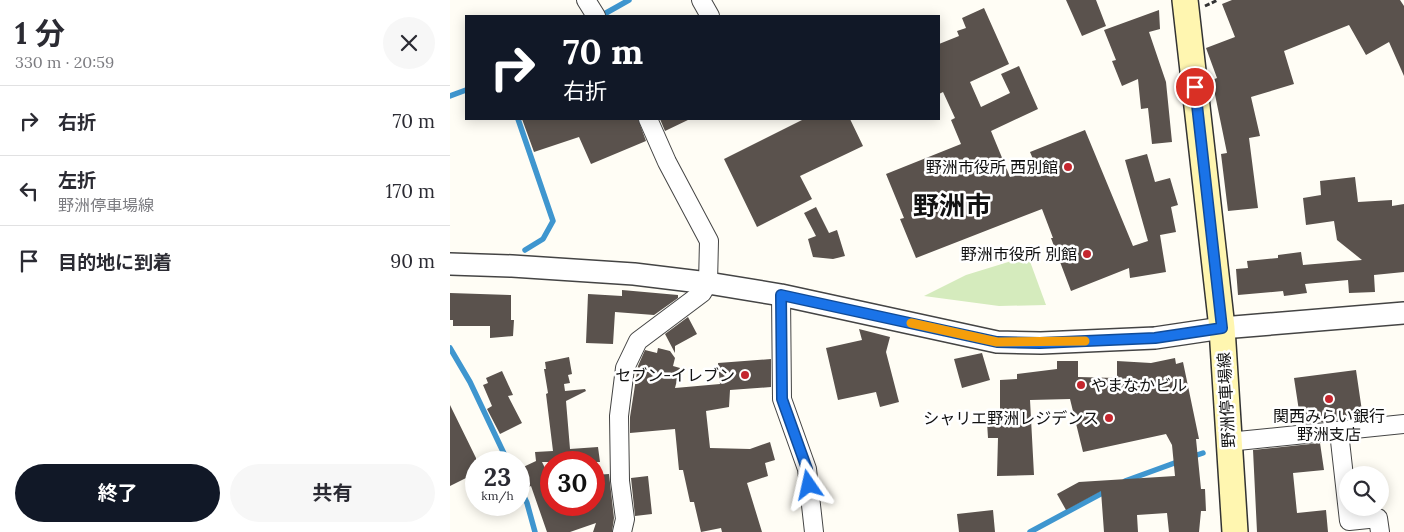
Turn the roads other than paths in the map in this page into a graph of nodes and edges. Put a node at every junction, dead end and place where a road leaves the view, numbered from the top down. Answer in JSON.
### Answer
{"nodes":[{"id":1,"x":586,"y":0,"type":"edge"},
{"id":2,"x":701,"y":0,"type":"edge"},
{"id":3,"x":1185,"y":0,"type":"edge"},
{"id":4,"x":595,"y":15,"type":"edge"},
{"id":5,"x":709,"y":15,"type":"edge"},
{"id":6,"x":648,"y":120,"type":"edge"},
{"id":7,"x":450,"y":264,"type":"edge"},
{"id":8,"x":708,"y":283,"type":"junction"},
{"id":9,"x":781,"y":295,"type":"junction"},
{"id":10,"x":1404,"y":313,"type":"edge"},
{"id":11,"x":1222,"y":328,"type":"junction"},
{"id":12,"x":1404,"y":424,"type":"edge"},
{"id":13,"x":1339,"y":432,"type":"junction"},
{"id":14,"x":1228,"y":442,"type":"junction"},
{"id":15,"x":622,"y":532,"type":"edge"},
{"id":16,"x":814,"y":532,"type":"edge"},
{"id":17,"x":1235,"y":532,"type":"edge"},
{"id":18,"x":1380,"y":532,"type":"edge"}],
"edges":[{"from":1,"to":4,"type":"street"},
{"from":2,"to":5,"type":"street"},
{"from":3,"to":11,"type":"main road","name":"野洲停車場線"},
{"from":6,"to":8,"type":"street"},
{"from":7,"to":8,"type":"street"},
{"from":8,"to":9,"type":"street"},
{"from":8,"to":15,"type":"street"},
{"from":9,"to":11,"type":"street"},
{"from":9,"to":16,"type":"street"},
{"from":10,"to":11,"type":"street"},
{"from":11,"to":14,"type":"main road","name":"野洲停車場線"},
{"from":12,"to":13,"type":"street"},
{"from":13,"to":14,"type":"street"},
{"from":13,"to":18,"type":"street"},
{"from":14,"to":17,"type":"main road","name":"野洲停車場線"}]}
